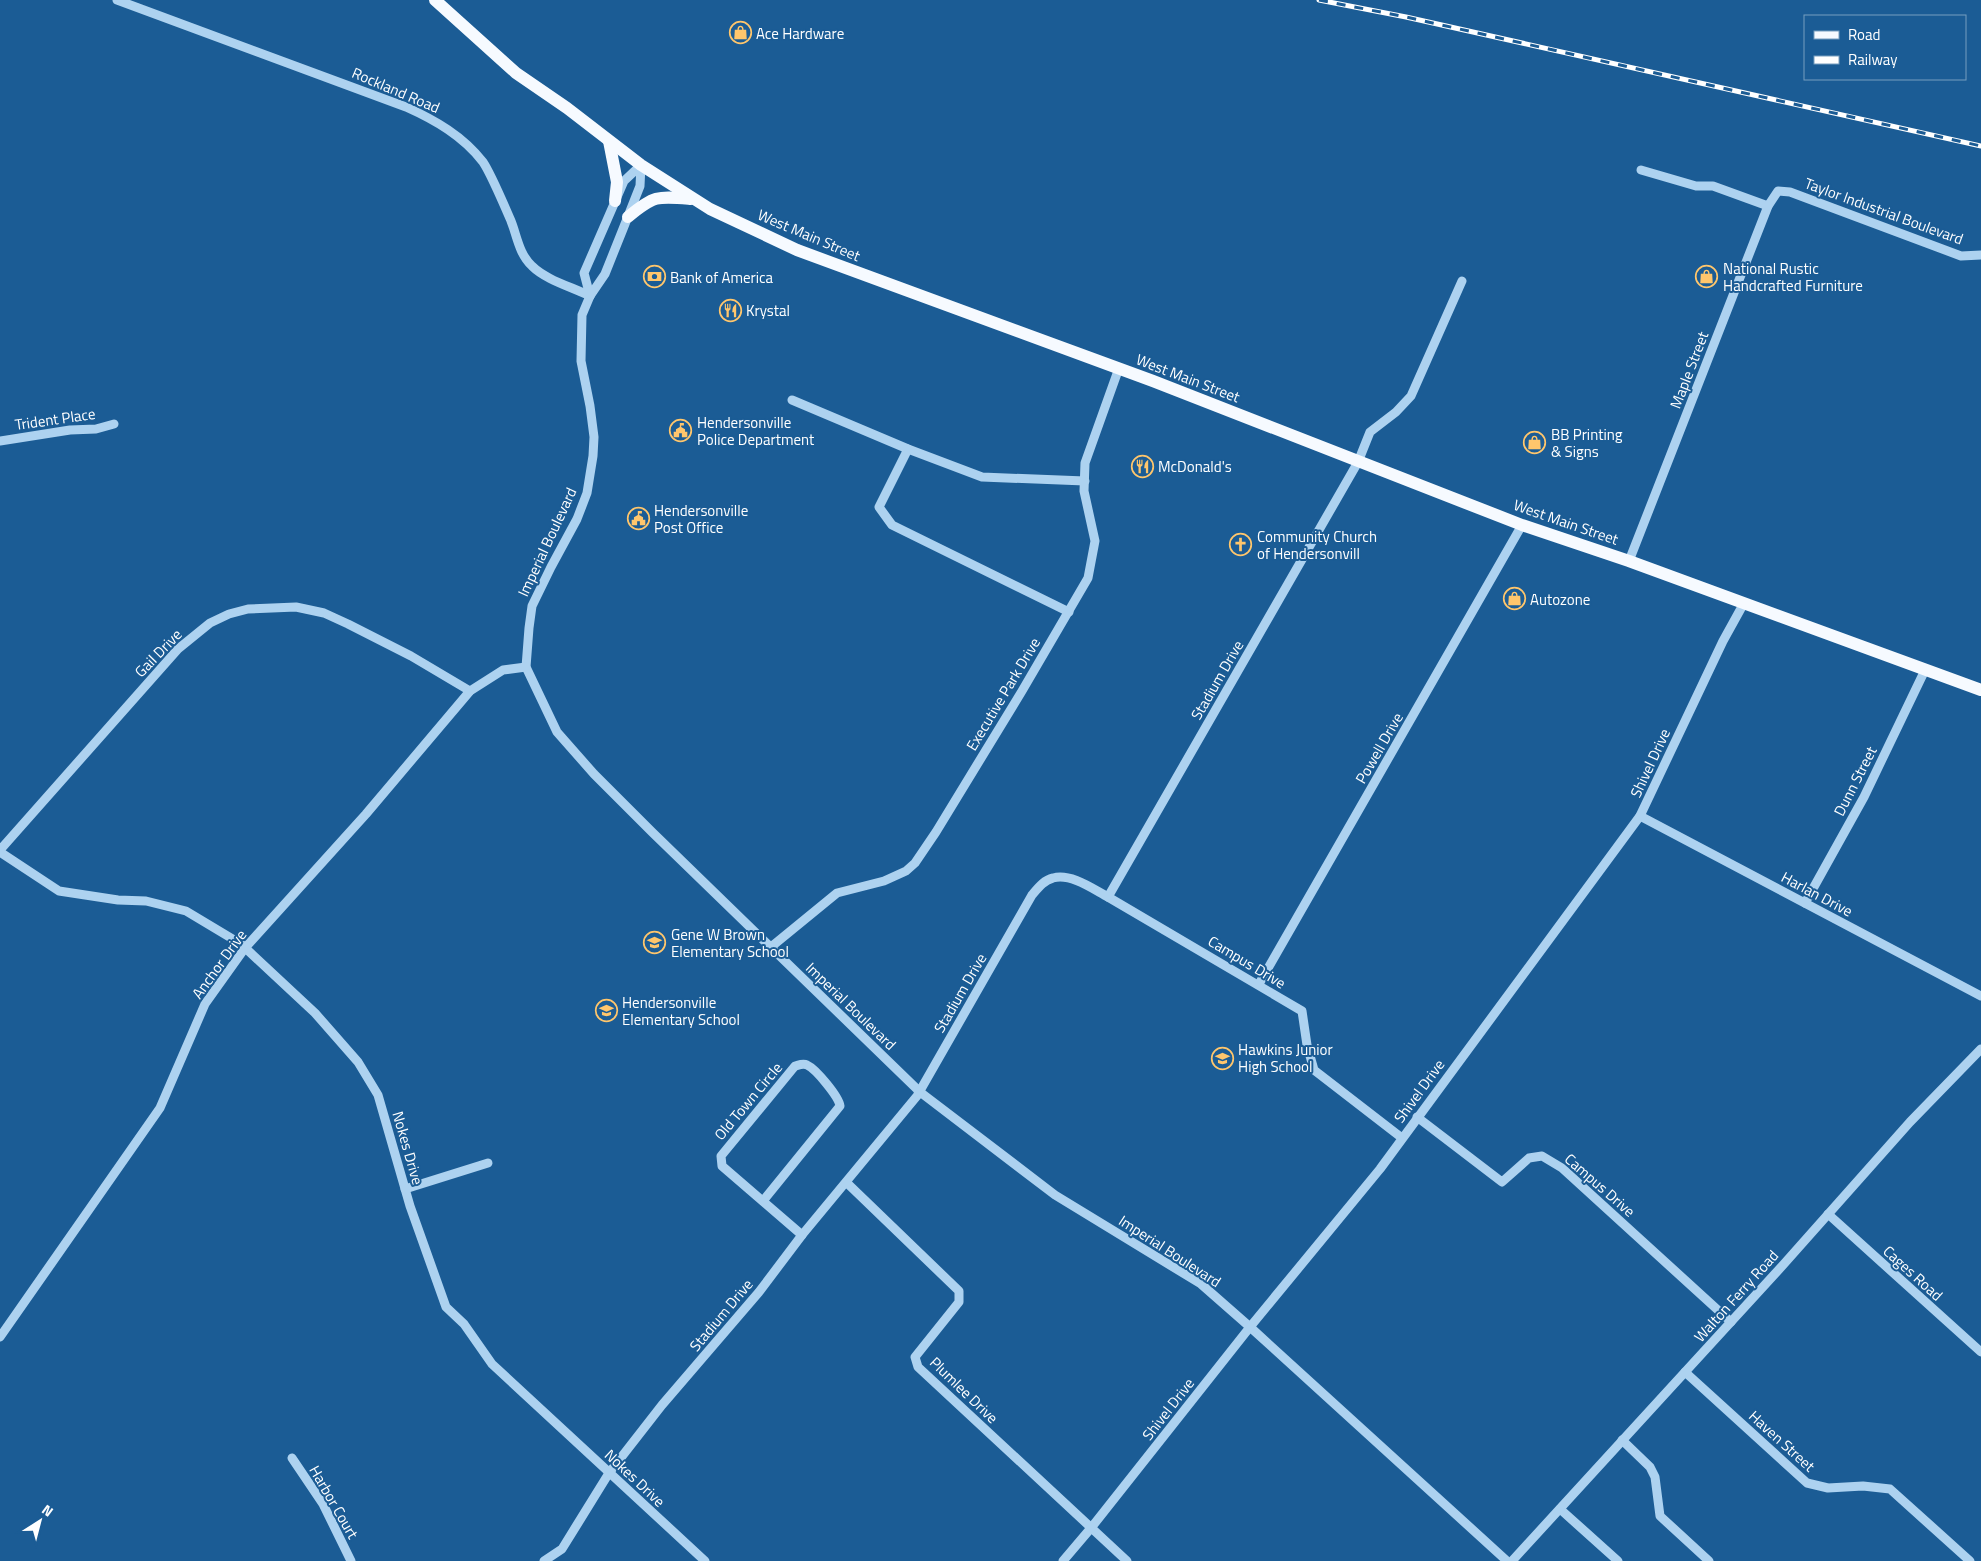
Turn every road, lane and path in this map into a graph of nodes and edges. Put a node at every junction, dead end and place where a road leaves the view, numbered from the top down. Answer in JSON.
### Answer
{"nodes":[{"id":1,"x":117,"y":0,"type":"edge"},
{"id":2,"x":439,"y":4,"type":"edge"},
{"id":3,"x":609,"y":141,"type":"junction"},
{"id":4,"x":641,"y":165,"type":"junction"},
{"id":5,"x":1641,"y":170,"type":"dead end"},
{"id":6,"x":1778,"y":191,"type":"joint"},
{"id":7,"x":693,"y":199,"type":"junction"},
{"id":8,"x":615,"y":201,"type":"junction"},
{"id":9,"x":1768,"y":206,"type":"junction"},
{"id":10,"x":628,"y":217,"type":"junction"},
{"id":11,"x":1981,"y":255,"type":"edge"},
{"id":12,"x":1462,"y":281,"type":"dead end"},
{"id":13,"x":590,"y":296,"type":"junction"},
{"id":14,"x":1119,"y":368,"type":"junction"},
{"id":15,"x":792,"y":400,"type":"dead end"},
{"id":16,"x":114,"y":424,"type":"dead end"},
{"id":17,"x":0,"y":441,"type":"edge"},
{"id":18,"x":908,"y":449,"type":"junction"},
{"id":19,"x":1358,"y":462,"type":"junction"},
{"id":20,"x":1085,"y":481,"type":"junction"},
{"id":21,"x":1522,"y":525,"type":"junction"},
{"id":22,"x":1629,"y":561,"type":"junction"},
{"id":23,"x":1744,"y":603,"type":"junction"},
{"id":24,"x":1068,"y":612,"type":"junction"},
{"id":25,"x":526,"y":667,"type":"junction"},
{"id":26,"x":1925,"y":670,"type":"junction"},
{"id":27,"x":1981,"y":690,"type":"edge"},
{"id":28,"x":470,"y":691,"type":"junction"},
{"id":29,"x":1640,"y":816,"type":"junction"},
{"id":30,"x":0,"y":851,"type":"edge"},
{"id":31,"x":1108,"y":897,"type":"junction"},
{"id":32,"x":1805,"y":903,"type":"junction"},
{"id":33,"x":245,"y":948,"type":"junction"},
{"id":34,"x":771,"y":948,"type":"junction"},
{"id":35,"x":1259,"y":984,"type":"junction"},
{"id":36,"x":1981,"y":996,"type":"edge"},
{"id":37,"x":1981,"y":1049,"type":"edge"},
{"id":38,"x":920,"y":1092,"type":"junction"},
{"id":39,"x":1417,"y":1117,"type":"junction"},
{"id":40,"x":1402,"y":1138,"type":"junction"},
{"id":41,"x":488,"y":1163,"type":"dead end"},
{"id":42,"x":847,"y":1183,"type":"junction"},
{"id":43,"x":405,"y":1188,"type":"junction"},
{"id":44,"x":763,"y":1201,"type":"junction"},
{"id":45,"x":1828,"y":1214,"type":"junction"},
{"id":46,"x":802,"y":1235,"type":"junction"},
{"id":47,"x":1731,"y":1322,"type":"junction"},
{"id":48,"x":1250,"y":1327,"type":"junction"},
{"id":49,"x":0,"y":1337,"type":"edge"},
{"id":50,"x":1981,"y":1352,"type":"edge"},
{"id":51,"x":1685,"y":1372,"type":"junction"},
{"id":52,"x":1622,"y":1440,"type":"junction"},
{"id":53,"x":292,"y":1458,"type":"dead end"},
{"id":54,"x":609,"y":1473,"type":"junction"},
{"id":55,"x":1560,"y":1509,"type":"junction"},
{"id":56,"x":1092,"y":1528,"type":"junction"},
{"id":57,"x":351,"y":1561,"type":"edge"},
{"id":58,"x":544,"y":1561,"type":"edge"},
{"id":59,"x":705,"y":1561,"type":"edge"},
{"id":60,"x":1063,"y":1561,"type":"edge"},
{"id":61,"x":1126,"y":1561,"type":"edge"},
{"id":62,"x":1507,"y":1561,"type":"edge"},
{"id":63,"x":1512,"y":1561,"type":"edge"},
{"id":64,"x":1618,"y":1561,"type":"edge"},
{"id":65,"x":1709,"y":1561,"type":"edge"},
{"id":66,"x":1970,"y":1561,"type":"edge"}],
"edges":[{"from":1,"to":13,"type":"street","name":"Rockland Road"},
{"from":2,"to":3,"type":"main road","name":"West Main Street"},
{"from":3,"to":4,"type":"main road","name":"West Main Street"},
{"from":3,"to":8,"type":"main road"},
{"from":4,"to":7,"type":"main road","name":"West Main Street"},
{"from":4,"to":8,"type":"street"},
{"from":4,"to":10,"type":"street","name":"Imperial Boulevard"},
{"from":5,"to":9,"type":"street"},
{"from":6,"to":9,"type":"street","name":"Maple Street"},
{"from":6,"to":11,"type":"street","name":"Taylor Industrial Boulevard"},
{"from":7,"to":10,"type":"main road"},
{"from":7,"to":14,"type":"main road","name":"West Main Street"},
{"from":8,"to":13,"type":"street"},
{"from":9,"to":22,"type":"street","name":"Maple Street"},
{"from":10,"to":13,"type":"street","name":"Imperial Boulevard"},
{"from":12,"to":19,"type":"street","name":"Stadium Drive"},
{"from":13,"to":25,"type":"street","name":"Imperial Boulevard"},
{"from":14,"to":19,"type":"main road","name":"West Main Street"},
{"from":14,"to":20,"type":"street","name":"Executive Park Drive"},
{"from":15,"to":18,"type":"street"},
{"from":16,"to":17,"type":"street","name":"Trident Place"},
{"from":18,"to":20,"type":"street"},
{"from":18,"to":24,"type":"street"},
{"from":19,"to":21,"type":"main road","name":"West Main Street"},
{"from":19,"to":31,"type":"street","name":"Stadium Drive"},
{"from":20,"to":24,"type":"street","name":"Executive Park Drive"},
{"from":21,"to":22,"type":"main road","name":"West Main Street"},
{"from":21,"to":35,"type":"street","name":"Powell Drive"},
{"from":22,"to":23,"type":"main road","name":"West Main Street"},
{"from":23,"to":26,"type":"main road","name":"West Main Street"},
{"from":23,"to":29,"type":"street","name":"Shivel Drive"},
{"from":24,"to":34,"type":"street","name":"Executive Park Drive"},
{"from":25,"to":28,"type":"street","name":"Anchor Drive"},
{"from":25,"to":34,"type":"street","name":"Imperial Boulevard"},
{"from":26,"to":27,"type":"main road","name":"West Main Street"},
{"from":26,"to":32,"type":"street","name":"Dunn Street"},
{"from":28,"to":30,"type":"street","name":"Gail Drive"},
{"from":28,"to":33,"type":"street","name":"Anchor Drive"},
{"from":29,"to":32,"type":"street","name":"Harlan Drive"},
{"from":29,"to":39,"type":"street","name":"Shivel Drive"},
{"from":30,"to":33,"type":"street","name":"Nokes Drive"},
{"from":31,"to":35,"type":"street","name":"Campus Drive"},
{"from":31,"to":38,"type":"street","name":"Stadium Drive"},
{"from":32,"to":36,"type":"street","name":"Harlan Drive"},
{"from":33,"to":43,"type":"street","name":"Nokes Drive"},
{"from":33,"to":49,"type":"street","name":"Anchor Drive"},
{"from":34,"to":38,"type":"street","name":"Imperial Boulevard"},
{"from":35,"to":40,"type":"street","name":"Campus Drive"},
{"from":37,"to":45,"type":"street","name":"Walton Ferry Road"},
{"from":38,"to":42,"type":"street","name":"Stadium Drive"},
{"from":38,"to":48,"type":"street","name":"Imperial Boulevard"},
{"from":39,"to":40,"type":"street","name":"Shivel Drive"},
{"from":39,"to":47,"type":"street","name":"Campus Drive"},
{"from":40,"to":48,"type":"street","name":"Shivel Drive"},
{"from":41,"to":43,"type":"street"},
{"from":42,"to":46,"type":"street","name":"Stadium Drive"},
{"from":42,"to":56,"type":"street","name":"Plumlee Drive"},
{"from":43,"to":54,"type":"street","name":"Nokes Drive"},
{"from":44,"to":44,"type":"street","name":"Old Town Circle"},
{"from":44,"to":46,"type":"street","name":"Old Town Circle"},
{"from":45,"to":47,"type":"street","name":"Walton Ferry Road"},
{"from":45,"to":50,"type":"street","name":"Cages Road"},
{"from":46,"to":54,"type":"street","name":"Stadium Drive"},
{"from":47,"to":51,"type":"street","name":"Walton Ferry Road"},
{"from":48,"to":56,"type":"street","name":"Shivel Drive"},
{"from":48,"to":62,"type":"street","name":"Imperial Boulevard"},
{"from":51,"to":52,"type":"street","name":"Walton Ferry Road"},
{"from":51,"to":66,"type":"street","name":"Haven Street"},
{"from":52,"to":55,"type":"street","name":"Walton Ferry Road"},
{"from":52,"to":65,"type":"street"},
{"from":53,"to":57,"type":"street","name":"Harbor Court"},
{"from":54,"to":58,"type":"street","name":"Stadium Drive"},
{"from":54,"to":59,"type":"street","name":"Nokes Drive"},
{"from":55,"to":63,"type":"street","name":"Walton Ferry Road"},
{"from":55,"to":64,"type":"street"},
{"from":56,"to":60,"type":"street","name":"Shivel Drive"},
{"from":56,"to":61,"type":"street","name":"Plumlee Drive"}]}
